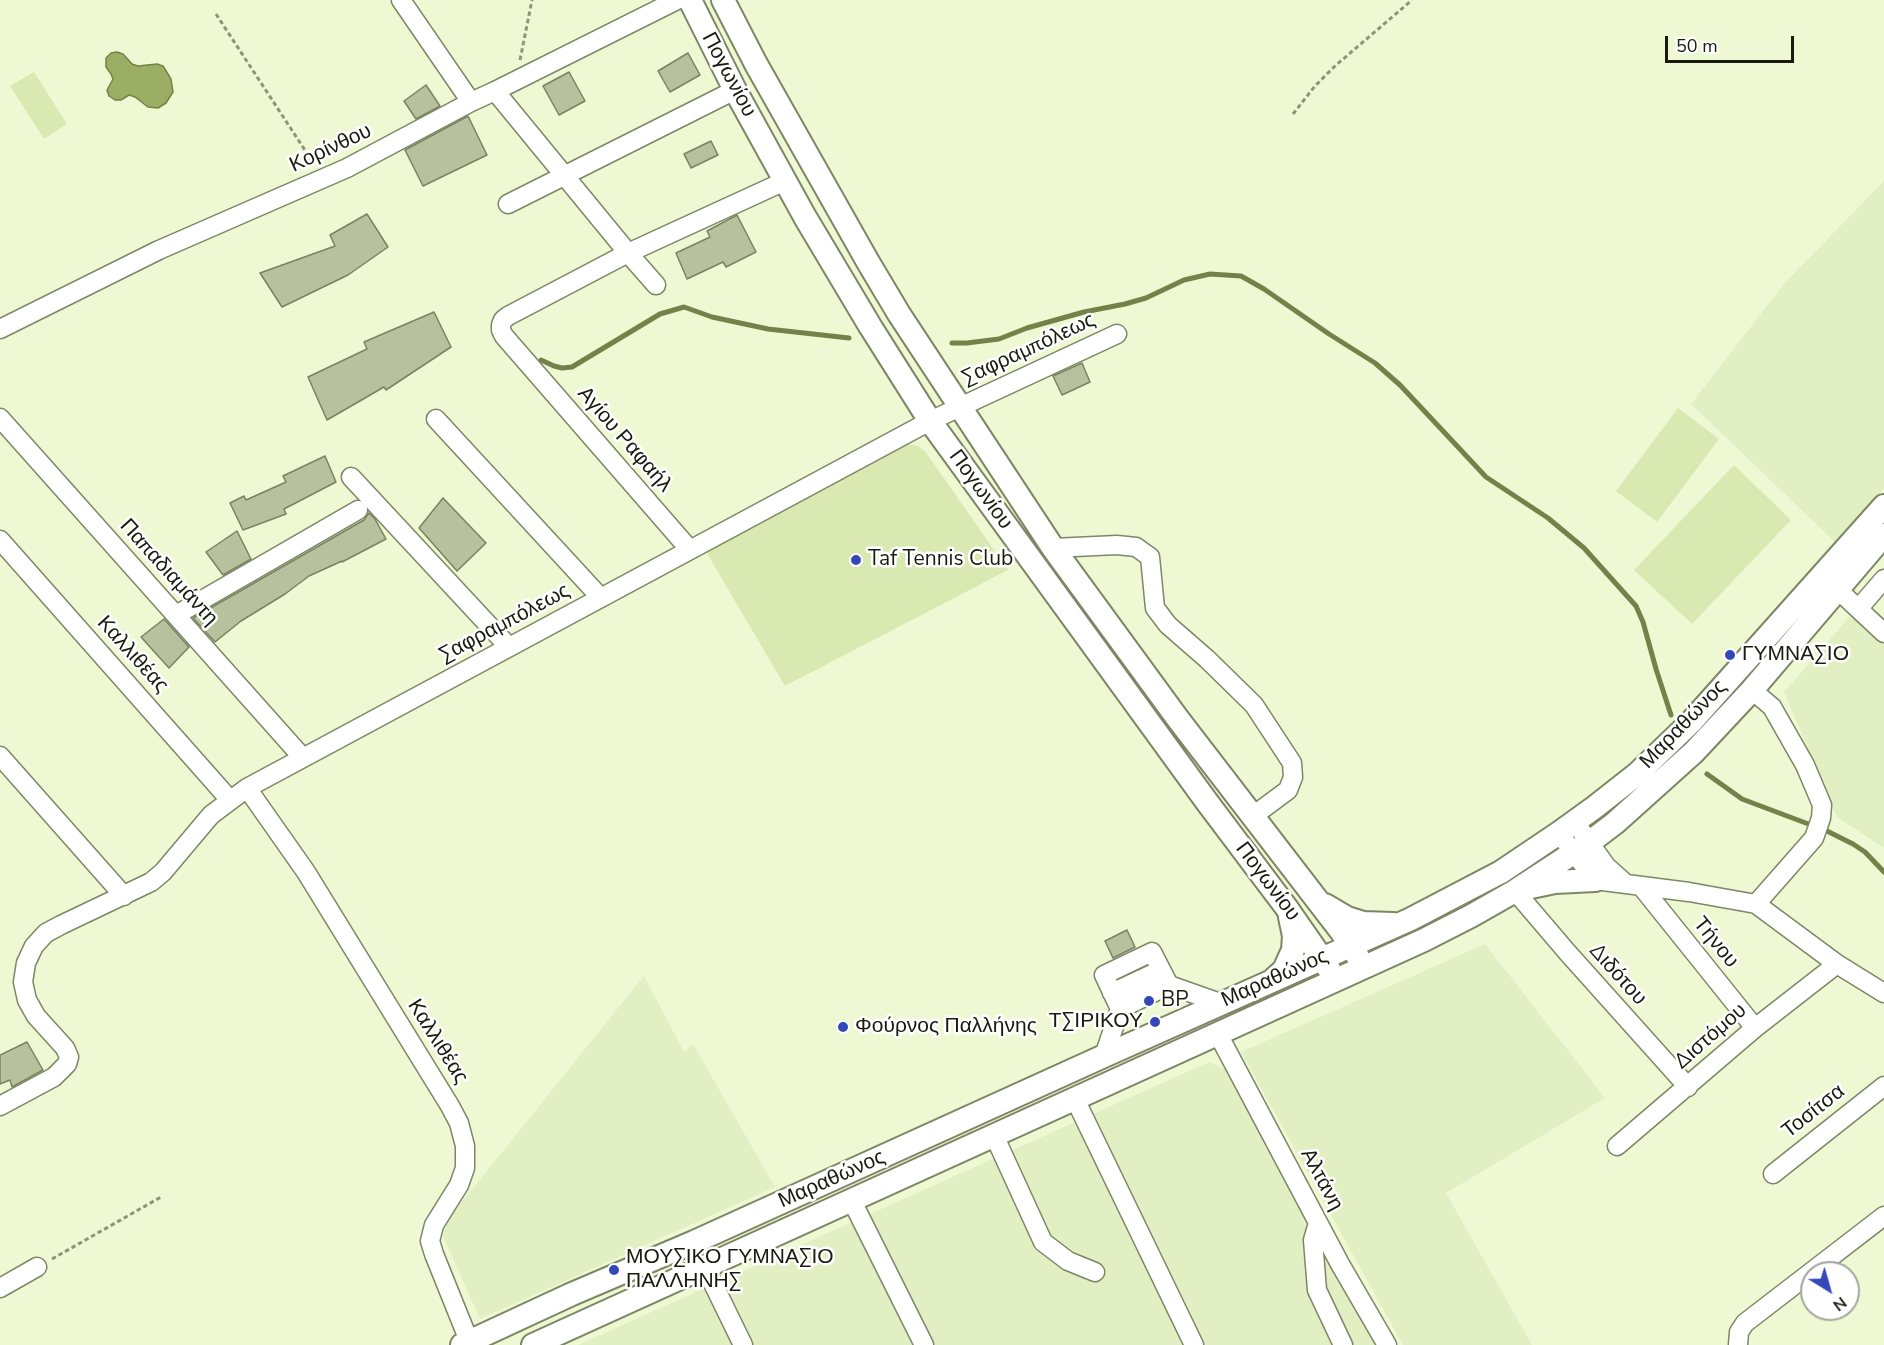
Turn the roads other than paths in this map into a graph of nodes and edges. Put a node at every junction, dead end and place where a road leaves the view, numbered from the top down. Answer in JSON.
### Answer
{"nodes":[{"id":1,"x":401,"y":0,"type":"edge"},
{"id":2,"x":677,"y":0,"type":"edge"},
{"id":3,"x":690,"y":0,"type":"edge"},
{"id":4,"x":723,"y":0,"type":"edge"},
{"id":5,"x":735,"y":90,"type":"junction"},
{"id":6,"x":495,"y":91,"type":"junction"},
{"id":7,"x":471,"y":102,"type":"junction"},
{"id":8,"x":564,"y":176,"type":"junction"},
{"id":9,"x":785,"y":181,"type":"junction"},
{"id":10,"x":508,"y":204,"type":"dead end"},
{"id":11,"x":628,"y":253,"type":"junction"},
{"id":12,"x":656,"y":285,"type":"dead end"},
{"id":13,"x":0,"y":329,"type":"edge"},
{"id":14,"x":1117,"y":334,"type":"dead end"},
{"id":15,"x":960,"y":407,"type":"junction"},
{"id":16,"x":0,"y":418,"type":"edge"},
{"id":17,"x":436,"y":419,"type":"dead end"},
{"id":18,"x":930,"y":421,"type":"junction"},
{"id":19,"x":351,"y":477,"type":"dead end"},
{"id":20,"x":1884,"y":506,"type":"edge"},
{"id":21,"x":358,"y":510,"type":"dead end"},
{"id":22,"x":1884,"y":535,"type":"edge"},
{"id":23,"x":0,"y":540,"type":"edge"},
{"id":24,"x":1053,"y":548,"type":"junction"},
{"id":25,"x":690,"y":550,"type":"junction"},
{"id":26,"x":1884,"y":579,"type":"edge"},
{"id":27,"x":1837,"y":589,"type":"junction"},
{"id":28,"x":601,"y":598,"type":"junction"},
{"id":29,"x":1859,"y":608,"type":"junction"},
{"id":30,"x":176,"y":615,"type":"junction"},
{"id":31,"x":1884,"y":633,"type":"edge"},
{"id":32,"x":509,"y":647,"type":"junction"},
{"id":33,"x":1752,"y":690,"type":"junction"},
{"id":34,"x":0,"y":756,"type":"edge"},
{"id":35,"x":303,"y":758,"type":"junction"},
{"id":36,"x":247,"y":788,"type":"junction"},
{"id":37,"x":230,"y":800,"type":"junction"},
{"id":38,"x":1253,"y":816,"type":"junction"},
{"id":39,"x":1567,"y":827,"type":"junction"},
{"id":40,"x":1582,"y":848,"type":"junction"},
{"id":41,"x":1595,"y":880,"type":"junction"},
{"id":42,"x":1633,"y":885,"type":"junction"},
{"id":43,"x":1515,"y":891,"type":"junction"},
{"id":44,"x":124,"y":896,"type":"junction"},
{"id":45,"x":1318,"y":901,"type":"junction"},
{"id":46,"x":1756,"y":904,"type":"junction"},
{"id":47,"x":1286,"y":907,"type":"junction"},
{"id":48,"x":1412,"y":919,"type":"junction"},
{"id":49,"x":1351,"y":946,"type":"junction"},
{"id":50,"x":1322,"y":958,"type":"junction"},
{"id":51,"x":1837,"y":964,"type":"junction"},
{"id":52,"x":1365,"y":968,"type":"junction"},
{"id":53,"x":1165,"y":978,"type":"junction"},
{"id":54,"x":1274,"y":980,"type":"junction"},
{"id":55,"x":1336,"y":980,"type":"junction"},
{"id":56,"x":1884,"y":993,"type":"edge"},
{"id":57,"x":1116,"y":1001,"type":"junction"},
{"id":58,"x":1220,"y":1003,"type":"junction"},
{"id":59,"x":1755,"y":1028,"type":"junction"},
{"id":60,"x":1218,"y":1034,"type":"junction"},
{"id":61,"x":1104,"y":1056,"type":"junction"},
{"id":62,"x":1884,"y":1086,"type":"edge"},
{"id":63,"x":1688,"y":1087,"type":"junction"},
{"id":64,"x":1075,"y":1099,"type":"junction"},
{"id":65,"x":0,"y":1106,"type":"edge"},
{"id":66,"x":994,"y":1135,"type":"junction"},
{"id":67,"x":1617,"y":1146,"type":"dead end"},
{"id":68,"x":1773,"y":1174,"type":"dead end"},
{"id":69,"x":851,"y":1199,"type":"junction"},
{"id":70,"x":1884,"y":1216,"type":"edge"},
{"id":71,"x":1318,"y":1222,"type":"junction"},
{"id":72,"x":37,"y":1267,"type":"road end"},
{"id":73,"x":705,"y":1267,"type":"junction"},
{"id":74,"x":1095,"y":1272,"type":"dead end"},
{"id":75,"x":0,"y":1288,"type":"edge"},
{"id":76,"x":466,"y":1343,"type":"edge"},
{"id":77,"x":533,"y":1345,"type":"edge"},
{"id":78,"x":742,"y":1345,"type":"edge"},
{"id":79,"x":924,"y":1345,"type":"edge"},
{"id":80,"x":1194,"y":1345,"type":"edge"},
{"id":81,"x":1343,"y":1345,"type":"edge"},
{"id":82,"x":1388,"y":1345,"type":"edge"},
{"id":83,"x":1738,"y":1345,"type":"edge"}],
"edges":[{"from":1,"to":7,"type":"street"},
{"from":2,"to":6,"type":"street","name":"Κορίνθου"},
{"from":3,"to":5,"type":"main road","name":"Πογωνίου"},
{"from":4,"to":15,"type":"main road","name":"Πογωνίου"},
{"from":5,"to":8,"type":"street"},
{"from":5,"to":9,"type":"main road","name":"Πογωνίου"},
{"from":6,"to":7,"type":"street","name":"Κορίνθου"},
{"from":6,"to":8,"type":"street"},
{"from":7,"to":13,"type":"street","name":"Κορίνθου"},
{"from":8,"to":10,"type":"street"},
{"from":8,"to":11,"type":"street"},
{"from":9,"to":11,"type":"street"},
{"from":9,"to":18,"type":"main road","name":"Πογωνίου"},
{"from":11,"to":12,"type":"street"},
{"from":11,"to":25,"type":"street","name":"Αγίου Ραφαήλ"},
{"from":14,"to":15,"type":"street","name":"Σαφραμπόλεως"},
{"from":15,"to":18,"type":"street","name":"Σαφραμπόλεως"},
{"from":15,"to":24,"type":"main road","name":"Πογωνίου"},
{"from":16,"to":30,"type":"street","name":"Παπαδιαμάντη"},
{"from":17,"to":28,"type":"street"},
{"from":18,"to":25,"type":"street","name":"Σαφραμπόλεως"},
{"from":18,"to":47,"type":"main road","name":"Πογωνίου"},
{"from":19,"to":32,"type":"street"},
{"from":20,"to":39,"type":"main road","name":"Μαραθώνος"},
{"from":21,"to":30,"type":"street"},
{"from":22,"to":27,"type":"main road","name":"Μαραθώνος"},
{"from":23,"to":37,"type":"street","name":"Καλλιθέας"},
{"from":24,"to":38,"type":"main road","name":"Πογωνίου"},
{"from":24,"to":38,"type":"street"},
{"from":25,"to":28,"type":"street","name":"Σαφραμπόλεως"},
{"from":26,"to":29,"type":"street"},
{"from":27,"to":29,"type":"street"},
{"from":27,"to":33,"type":"main road","name":"Μαραθώνος"},
{"from":28,"to":32,"type":"street","name":"Σαφραμπόλεως"},
{"from":29,"to":31,"type":"street"},
{"from":30,"to":35,"type":"street","name":"Παπαδιαμάντη"},
{"from":32,"to":35,"type":"street","name":"Σαφραμπόλεως"},
{"from":33,"to":40,"type":"main road","name":"Μαραθώνος"},
{"from":33,"to":46,"type":"street"},
{"from":34,"to":44,"type":"street"},
{"from":35,"to":36,"type":"street","name":"Σαφραμπόλεως"},
{"from":36,"to":37,"type":"street","name":"Σαφραμπόλεως"},
{"from":36,"to":76,"type":"street","name":"Καλλιθέας"},
{"from":37,"to":44,"type":"street","name":"Σαφραμπόλεως"},
{"from":38,"to":45,"type":"main road","name":"Πογωνίου"},
{"from":39,"to":40,"type":"street"},
{"from":39,"to":48,"type":"main road","name":"Μαραθώνος"},
{"from":40,"to":41,"type":"street"},
{"from":40,"to":42,"type":"street","name":"Τήνου"},
{"from":40,"to":43,"type":"main road","name":"Μαραθώνος"},
{"from":41,"to":42,"type":"street"},
{"from":41,"to":43,"type":"main road"},
{"from":42,"to":46,"type":"street"},
{"from":42,"to":59,"type":"street","name":"Τήνου"},
{"from":43,"to":52,"type":"main road","name":"Μαραθώνος"},
{"from":43,"to":63,"type":"street","name":"Διδότου"},
{"from":44,"to":65,"type":"street","name":"Σαφραμπόλεως"},
{"from":45,"to":48,"type":"main road"},
{"from":45,"to":49,"type":"main road","name":"Πογωνίου"},
{"from":46,"to":51,"type":"street"},
{"from":47,"to":50,"type":"main road","name":"Πογωνίου"},
{"from":47,"to":54,"type":"main road"},
{"from":48,"to":49,"type":"main road","name":"Μαραθώνος"},
{"from":49,"to":50,"type":"main road","name":"Μαραθώνος"},
{"from":49,"to":52,"type":"main road","name":"Πογωνίου"},
{"from":50,"to":54,"type":"main road","name":"Μαραθώνος"},
{"from":50,"to":55,"type":"main road","name":"Πογωνίου"},
{"from":51,"to":56,"type":"street"},
{"from":51,"to":59,"type":"street","name":"Διστόμου"},
{"from":52,"to":55,"type":"main road","name":"Μαραθώνος"},
{"from":53,"to":57,"type":"street"},
{"from":53,"to":57,"type":"street"},
{"from":53,"to":58,"type":"street"},
{"from":54,"to":58,"type":"main road","name":"Μαραθώνος"},
{"from":55,"to":60,"type":"main road","name":"Μαραθώνος"},
{"from":57,"to":61,"type":"street"},
{"from":58,"to":61,"type":"main road","name":"Μαραθώνος"},
{"from":59,"to":63,"type":"street","name":"Διστόμου"},
{"from":60,"to":64,"type":"main road","name":"Μαραθώνος"},
{"from":60,"to":71,"type":"street","name":"Αλτάνη"},
{"from":61,"to":76,"type":"main road","name":"Μαραθώνος"},
{"from":62,"to":68,"type":"street","name":"Τοσίτσα"},
{"from":63,"to":67,"type":"street","name":"Διστόμου"},
{"from":64,"to":66,"type":"main road","name":"Μαραθώνος"},
{"from":64,"to":80,"type":"street"},
{"from":66,"to":69,"type":"main road","name":"Μαραθώνος"},
{"from":66,"to":74,"type":"street"},
{"from":69,"to":73,"type":"main road","name":"Μαραθώνος"},
{"from":69,"to":79,"type":"street"},
{"from":70,"to":83,"type":"street"},
{"from":71,"to":81,"type":"street"},
{"from":71,"to":82,"type":"street","name":"Αλτάνη"},
{"from":72,"to":75,"type":"street"},
{"from":73,"to":77,"type":"main road","name":"Μαραθώνος"},
{"from":73,"to":78,"type":"street"}]}
